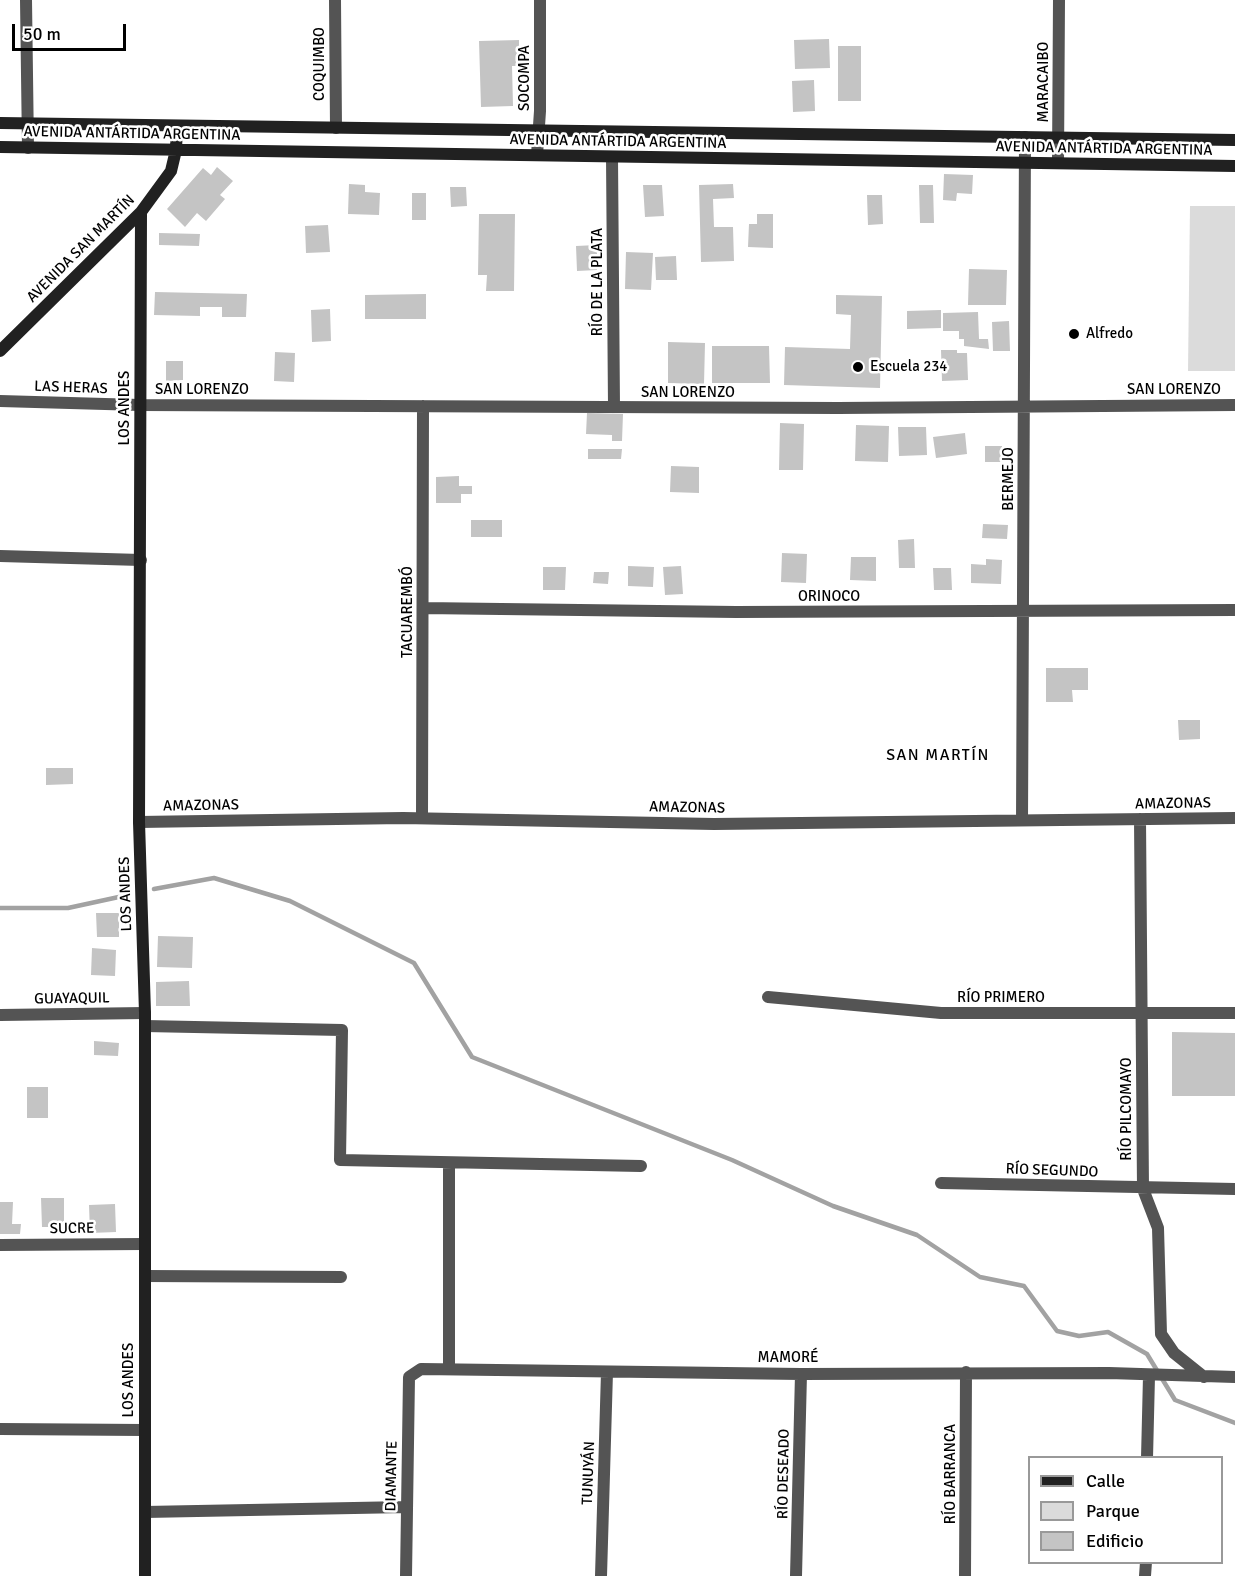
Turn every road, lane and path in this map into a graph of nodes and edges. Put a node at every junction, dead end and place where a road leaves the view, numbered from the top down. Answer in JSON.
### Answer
{"nodes":[{"id":1,"x":26,"y":0,"type":"edge"},
{"id":2,"x":335,"y":0,"type":"edge"},
{"id":3,"x":540,"y":0,"type":"edge"},
{"id":4,"x":1059,"y":0,"type":"edge"},
{"id":5,"x":0,"y":123,"type":"edge"},
{"id":6,"x":27,"y":124,"type":"junction"},
{"id":7,"x":177,"y":126,"type":"junction"},
{"id":8,"x":336,"y":128,"type":"junction"},
{"id":9,"x":539,"y":130,"type":"junction"},
{"id":10,"x":1025,"y":137,"type":"junction"},
{"id":11,"x":1058,"y":138,"type":"junction"},
{"id":12,"x":1235,"y":140,"type":"edge"},
{"id":13,"x":0,"y":147,"type":"edge"},
{"id":14,"x":28,"y":148,"type":"junction"},
{"id":15,"x":176,"y":150,"type":"junction"},
{"id":16,"x":537,"y":155,"type":"junction"},
{"id":17,"x":612,"y":157,"type":"junction"},
{"id":18,"x":1026,"y":163,"type":"junction"},
{"id":19,"x":1058,"y":163,"type":"junction"},
{"id":20,"x":1235,"y":166,"type":"edge"},
{"id":21,"x":141,"y":212,"type":"junction"},
{"id":22,"x":0,"y":351,"type":"edge"},
{"id":23,"x":0,"y":401,"type":"edge"},
{"id":24,"x":140,"y":405,"type":"junction"},
{"id":25,"x":1025,"y":405,"type":"junction"},
{"id":26,"x":1235,"y":405,"type":"edge"},
{"id":27,"x":423,"y":406,"type":"junction"},
{"id":28,"x":614,"y":407,"type":"junction"},
{"id":29,"x":0,"y":556,"type":"edge"},
{"id":30,"x":141,"y":560,"type":"junction"},
{"id":31,"x":423,"y":608,"type":"junction"},
{"id":32,"x":1235,"y":610,"type":"edge"},
{"id":33,"x":1023,"y":612,"type":"junction"},
{"id":34,"x":422,"y":818,"type":"junction"},
{"id":35,"x":1235,"y":818,"type":"edge"},
{"id":36,"x":1140,"y":819,"type":"junction"},
{"id":37,"x":1022,"y":820,"type":"junction"},
{"id":38,"x":139,"y":822,"type":"junction"},
{"id":39,"x":768,"y":997,"type":"dead end"},
{"id":40,"x":1235,"y":1013,"type":"edge"},
{"id":41,"x":1141,"y":1014,"type":"junction"},
{"id":42,"x":0,"y":1015,"type":"edge"},
{"id":43,"x":145,"y":1019,"type":"junction"},
{"id":44,"x":449,"y":1162,"type":"junction"},
{"id":45,"x":641,"y":1166,"type":"dead end"},
{"id":46,"x":941,"y":1183,"type":"dead end"},
{"id":47,"x":1143,"y":1189,"type":"junction"},
{"id":48,"x":1235,"y":1189,"type":"edge"},
{"id":49,"x":144,"y":1244,"type":"junction"},
{"id":50,"x":0,"y":1245,"type":"edge"},
{"id":51,"x":145,"y":1275,"type":"junction"},
{"id":52,"x":341,"y":1277,"type":"dead end"},
{"id":53,"x":449,"y":1369,"type":"junction"},
{"id":54,"x":608,"y":1372,"type":"junction"},
{"id":55,"x":966,"y":1372,"type":"junction"},
{"id":56,"x":801,"y":1374,"type":"junction"},
{"id":57,"x":1149,"y":1376,"type":"junction"},
{"id":58,"x":409,"y":1377,"type":"joint"},
{"id":59,"x":1204,"y":1377,"type":"junction"},
{"id":60,"x":1235,"y":1377,"type":"edge"},
{"id":61,"x":0,"y":1429,"type":"edge"},
{"id":62,"x":144,"y":1430,"type":"junction"},
{"id":63,"x":1147,"y":1456,"type":"edge"},
{"id":64,"x":406,"y":1507,"type":"junction"},
{"id":65,"x":145,"y":1512,"type":"junction"},
{"id":66,"x":145,"y":1576,"type":"edge"},
{"id":67,"x":406,"y":1576,"type":"edge"},
{"id":68,"x":601,"y":1576,"type":"edge"},
{"id":69,"x":796,"y":1576,"type":"edge"},
{"id":70,"x":965,"y":1576,"type":"edge"}],
"edges":[{"from":1,"to":6,"type":"street"},
{"from":2,"to":8,"type":"street","name":"COQUIMBO"},
{"from":3,"to":9,"type":"street","name":"SOCOMPA"},
{"from":4,"to":11,"type":"street","name":"MARACAIBO"},
{"from":5,"to":6,"type":"street","name":"AVENIDA ANTÁRTIDA ARGENTINA"},
{"from":6,"to":7,"type":"street","name":"AVENIDA ANTÁRTIDA ARGENTINA"},
{"from":6,"to":14,"type":"street"},
{"from":7,"to":8,"type":"street","name":"AVENIDA ANTÁRTIDA ARGENTINA"},
{"from":7,"to":15,"type":"street","name":"AVENIDA SAN MARTÍN"},
{"from":8,"to":9,"type":"street","name":"AVENIDA ANTÁRTIDA ARGENTINA"},
{"from":9,"to":10,"type":"street","name":"AVENIDA ANTÁRTIDA ARGENTINA"},
{"from":9,"to":16,"type":"street","name":"SOCOMPA"},
{"from":10,"to":11,"type":"street","name":"AVENIDA ANTÁRTIDA ARGENTINA"},
{"from":10,"to":18,"type":"street","name":"BERMEJO"},
{"from":11,"to":12,"type":"street","name":"AVENIDA ANTÁRTIDA ARGENTINA"},
{"from":11,"to":19,"type":"street","name":"MARACAIBO"},
{"from":13,"to":14,"type":"street","name":"AVENIDA ANTÁRTIDA ARGENTINA"},
{"from":14,"to":15,"type":"street","name":"AVENIDA ANTÁRTIDA ARGENTINA"},
{"from":15,"to":16,"type":"street","name":"AVENIDA ANTÁRTIDA ARGENTINA"},
{"from":15,"to":21,"type":"street","name":"AVENIDA SAN MARTÍN"},
{"from":16,"to":17,"type":"street","name":"AVENIDA ANTÁRTIDA ARGENTINA"},
{"from":17,"to":18,"type":"street","name":"AVENIDA ANTÁRTIDA ARGENTINA"},
{"from":17,"to":28,"type":"street","name":"RÍO DE LA PLATA"},
{"from":18,"to":19,"type":"street","name":"AVENIDA ANTÁRTIDA ARGENTINA"},
{"from":18,"to":25,"type":"street","name":"BERMEJO"},
{"from":19,"to":20,"type":"street","name":"AVENIDA ANTÁRTIDA ARGENTINA"},
{"from":21,"to":22,"type":"street","name":"AVENIDA SAN MARTÍN"},
{"from":21,"to":24,"type":"street","name":"LOS ANDES"},
{"from":23,"to":24,"type":"street","name":"LAS HERAS"},
{"from":24,"to":27,"type":"street","name":"SAN LORENZO"},
{"from":24,"to":30,"type":"street","name":"LOS ANDES"},
{"from":25,"to":26,"type":"street","name":"SAN LORENZO"},
{"from":25,"to":28,"type":"street","name":"SAN LORENZO"},
{"from":25,"to":33,"type":"street","name":"BERMEJO"},
{"from":27,"to":28,"type":"street","name":"SAN LORENZO"},
{"from":27,"to":31,"type":"street","name":"TACUAREMBÓ"},
{"from":29,"to":30,"type":"street"},
{"from":30,"to":38,"type":"street","name":"LOS ANDES"},
{"from":31,"to":33,"type":"street","name":"ORINOCO"},
{"from":31,"to":34,"type":"street","name":"TACUAREMBÓ"},
{"from":32,"to":33,"type":"street","name":"ORINOCO"},
{"from":33,"to":37,"type":"street","name":"BERMEJO"},
{"from":34,"to":37,"type":"street","name":"AMAZONAS"},
{"from":34,"to":38,"type":"street","name":"AMAZONAS"},
{"from":35,"to":36,"type":"street","name":"AMAZONAS"},
{"from":36,"to":37,"type":"street","name":"AMAZONAS"},
{"from":36,"to":41,"type":"street","name":"RÍO PILCOMAYO"},
{"from":38,"to":43,"type":"street","name":"LOS ANDES"},
{"from":39,"to":41,"type":"street","name":"RÍO PRIMERO"},
{"from":40,"to":41,"type":"street","name":"RÍO PRIMERO"},
{"from":41,"to":47,"type":"street","name":"RÍO PILCOMAYO"},
{"from":42,"to":43,"type":"street","name":"GUAYAQUIL"},
{"from":43,"to":44,"type":"street","name":"GUAYAQUIL"},
{"from":43,"to":49,"type":"street","name":"LOS ANDES"},
{"from":44,"to":45,"type":"street"},
{"from":44,"to":53,"type":"street"},
{"from":46,"to":47,"type":"street","name":"RÍO SEGUNDO"},
{"from":47,"to":48,"type":"street","name":"RÍO SEGUNDO"},
{"from":47,"to":59,"type":"street","name":"RÍO PILCOMAYO"},
{"from":49,"to":50,"type":"street","name":"SUCRE"},
{"from":49,"to":51,"type":"street","name":"LOS ANDES"},
{"from":51,"to":52,"type":"street"},
{"from":51,"to":62,"type":"street","name":"LOS ANDES"},
{"from":53,"to":54,"type":"street","name":"MAMORÉ"},
{"from":53,"to":58,"type":"street","name":"MAMORÉ"},
{"from":54,"to":56,"type":"street","name":"MAMORÉ"},
{"from":54,"to":68,"type":"street","name":"TUNUYÁN"},
{"from":55,"to":56,"type":"street","name":"MAMORÉ"},
{"from":55,"to":57,"type":"street","name":"MAMORÉ"},
{"from":55,"to":70,"type":"street","name":"RÍO BARRANCA"},
{"from":56,"to":69,"type":"street","name":"RÍO DESEADO"},
{"from":57,"to":59,"type":"street","name":"MAMORÉ"},
{"from":57,"to":63,"type":"street"},
{"from":58,"to":64,"type":"street","name":"DIAMANTE"},
{"from":59,"to":60,"type":"street","name":"MAMORÉ"},
{"from":61,"to":62,"type":"street"},
{"from":62,"to":65,"type":"street","name":"LOS ANDES"},
{"from":64,"to":65,"type":"street"},
{"from":64,"to":67,"type":"street","name":"DIAMANTE"},
{"from":65,"to":66,"type":"street","name":"LOS ANDES"}]}
